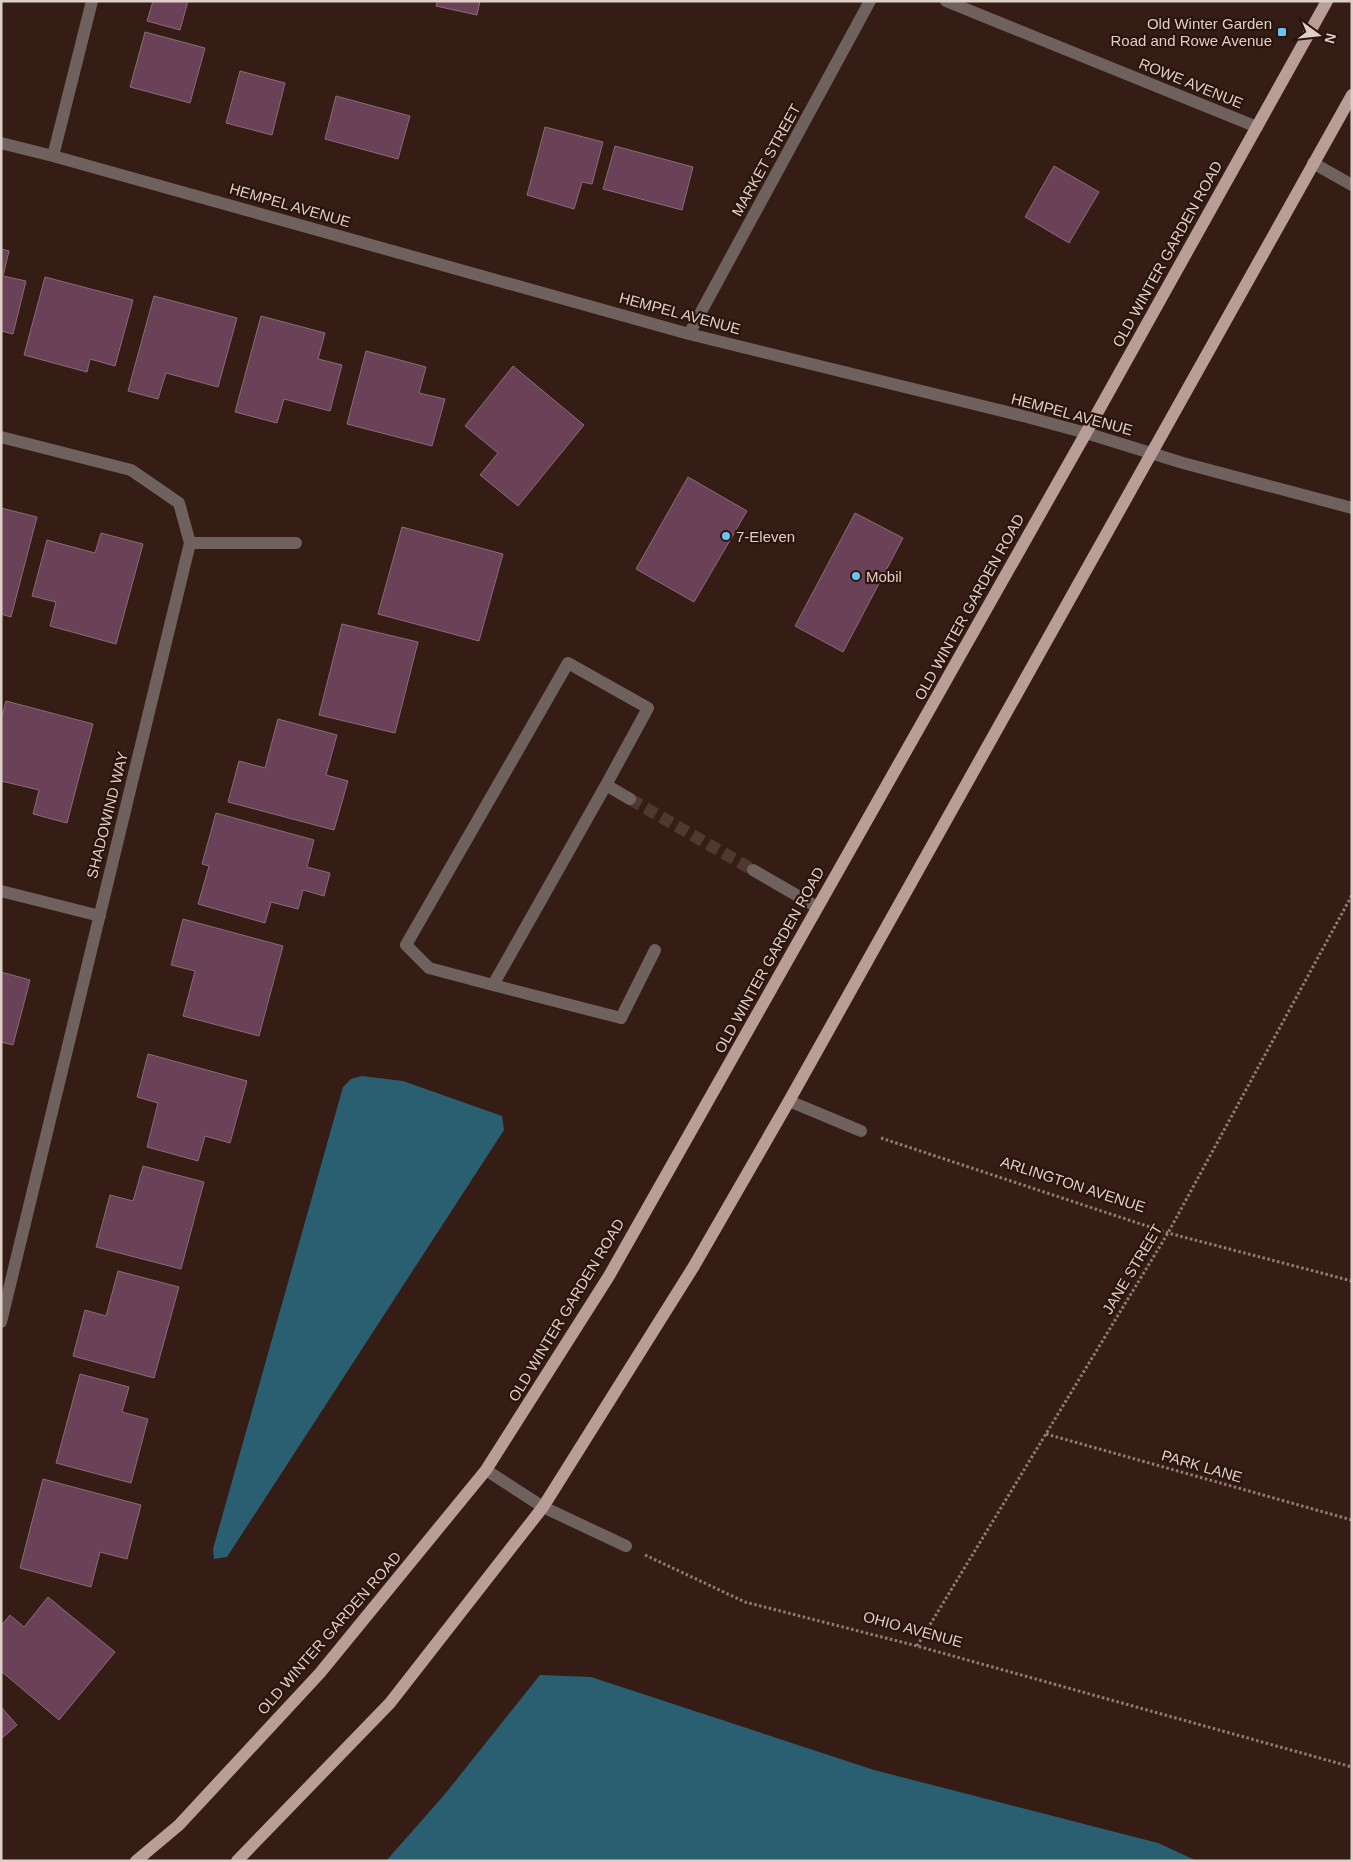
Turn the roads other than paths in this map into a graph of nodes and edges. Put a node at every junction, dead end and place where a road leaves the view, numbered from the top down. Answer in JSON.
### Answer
{"nodes":[{"id":1,"x":92,"y":1,"type":"edge"},
{"id":2,"x":870,"y":1,"type":"edge"},
{"id":3,"x":946,"y":1,"type":"edge"},
{"id":4,"x":1328,"y":1,"type":"edge"},
{"id":5,"x":1352,"y":95,"type":"edge"},
{"id":6,"x":1257,"y":127,"type":"junction"},
{"id":7,"x":1,"y":143,"type":"edge"},
{"id":8,"x":53,"y":156,"type":"junction"},
{"id":9,"x":1313,"y":163,"type":"junction"},
{"id":10,"x":1352,"y":184,"type":"edge"},
{"id":11,"x":690,"y":334,"type":"junction"},
{"id":12,"x":1086,"y":433,"type":"junction"},
{"id":13,"x":1,"y":437,"type":"edge"},
{"id":14,"x":1152,"y":453,"type":"junction"},
{"id":15,"x":1352,"y":508,"type":"edge"},
{"id":16,"x":190,"y":542,"type":"junction"},
{"id":17,"x":296,"y":543,"type":"dead end"},
{"id":18,"x":606,"y":785,"type":"junction"},
{"id":19,"x":630,"y":800,"type":"tunnel mouth"},
{"id":20,"x":753,"y":870,"type":"tunnel mouth"},
{"id":21,"x":1,"y":892,"type":"edge"},
{"id":22,"x":818,"y":907,"type":"junction"},
{"id":23,"x":100,"y":916,"type":"junction"},
{"id":24,"x":655,"y":950,"type":"dead end"},
{"id":25,"x":493,"y":985,"type":"junction"},
{"id":26,"x":789,"y":1101,"type":"junction"},
{"id":27,"x":861,"y":1131,"type":"road end"},
{"id":28,"x":1,"y":1322,"type":"edge"},
{"id":29,"x":486,"y":1470,"type":"junction"},
{"id":30,"x":543,"y":1507,"type":"junction"},
{"id":31,"x":626,"y":1546,"type":"road end"},
{"id":32,"x":136,"y":1861,"type":"edge"},
{"id":33,"x":237,"y":1861,"type":"edge"}],
"edges":[{"from":1,"to":8,"type":"street"},
{"from":2,"to":11,"type":"street","name":"MARKET STREET"},
{"from":3,"to":6,"type":"street","name":"ROWE AVENUE"},
{"from":4,"to":6,"type":"main road","name":"OLD WINTER GARDEN ROAD"},
{"from":5,"to":9,"type":"main road"},
{"from":6,"to":12,"type":"main road","name":"OLD WINTER GARDEN ROAD"},
{"from":7,"to":8,"type":"street","name":"HEMPEL AVENUE"},
{"from":8,"to":11,"type":"street","name":"HEMPEL AVENUE"},
{"from":9,"to":10,"type":"street"},
{"from":9,"to":14,"type":"main road"},
{"from":11,"to":12,"type":"street","name":"HEMPEL AVENUE"},
{"from":12,"to":14,"type":"street","name":"HEMPEL AVENUE"},
{"from":12,"to":22,"type":"main road","name":"OLD WINTER GARDEN ROAD"},
{"from":13,"to":16,"type":"street","name":"SHADOWIND WAY"},
{"from":14,"to":15,"type":"street","name":"HEMPEL AVENUE"},
{"from":14,"to":26,"type":"main road"},
{"from":16,"to":17,"type":"street"},
{"from":16,"to":23,"type":"street","name":"SHADOWIND WAY"},
{"from":18,"to":19,"type":"street"},
{"from":18,"to":25,"type":"street"},
{"from":18,"to":25,"type":"street"},
{"from":20,"to":22,"type":"street"},
{"from":21,"to":23,"type":"street"},
{"from":22,"to":29,"type":"main road","name":"OLD WINTER GARDEN ROAD"},
{"from":23,"to":28,"type":"street","name":"SHADOWIND WAY"},
{"from":24,"to":25,"type":"street"},
{"from":26,"to":27,"type":"street"},
{"from":26,"to":30,"type":"main road"},
{"from":29,"to":30,"type":"street"},
{"from":29,"to":32,"type":"main road","name":"OLD WINTER GARDEN ROAD"},
{"from":30,"to":31,"type":"street"},
{"from":30,"to":33,"type":"main road"}]}
